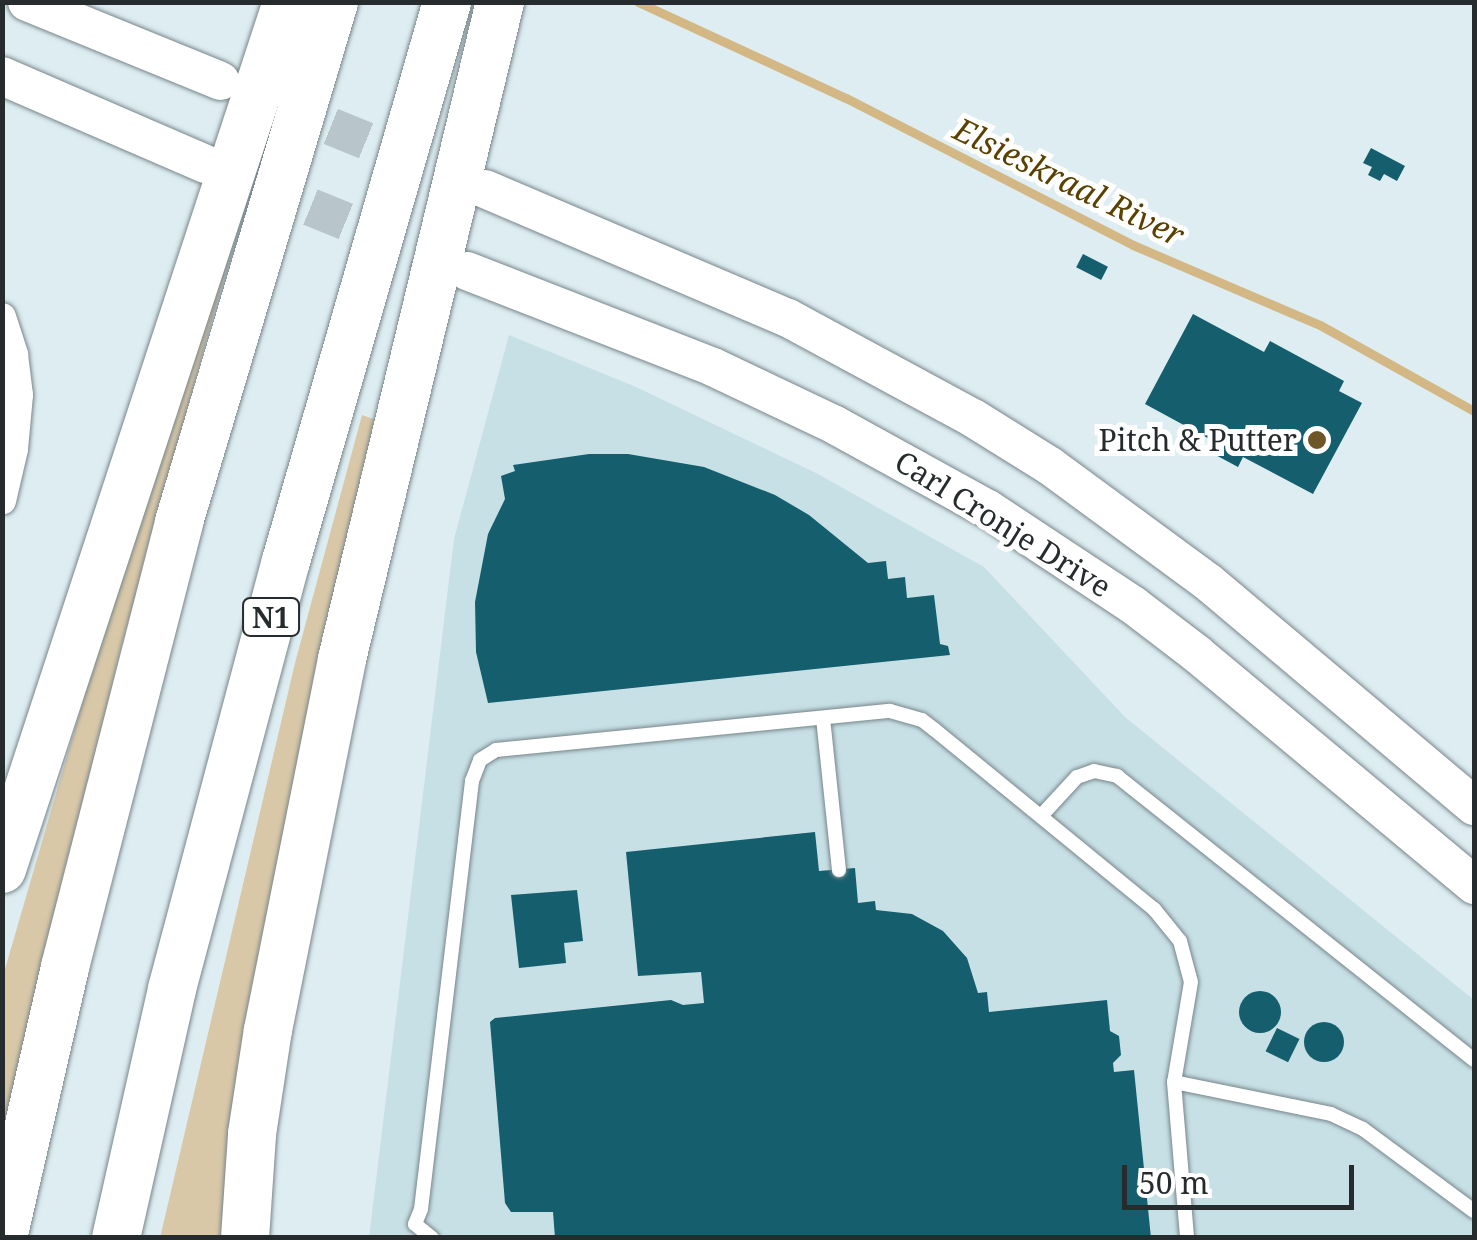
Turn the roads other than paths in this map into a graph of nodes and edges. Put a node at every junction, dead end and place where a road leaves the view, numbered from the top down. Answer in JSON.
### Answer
{"nodes":[{"id":1,"x":26,"y":2,"type":"edge"},
{"id":2,"x":287,"y":2,"type":"edge"},
{"id":3,"x":334,"y":2,"type":"edge"},
{"id":4,"x":447,"y":2,"type":"edge"},
{"id":5,"x":500,"y":2,"type":"edge"},
{"id":6,"x":2,"y":76,"type":"edge"},
{"id":7,"x":220,"y":81,"type":"dead end"},
{"id":8,"x":205,"y":164,"type":"tunnel mouth"},
{"id":9,"x":484,"y":189,"type":"tunnel mouth"},
{"id":10,"x":467,"y":270,"type":"tunnel mouth"},
{"id":11,"x":2,"y":317,"type":"edge"},
{"id":12,"x":2,"y":501,"type":"edge"},
{"id":13,"x":823,"y":718,"type":"junction"},
{"id":14,"x":1474,"y":806,"type":"edge"},
{"id":15,"x":1040,"y":816,"type":"junction"},
{"id":16,"x":2,"y":870,"type":"edge"},
{"id":17,"x":838,"y":870,"type":"dead end"},
{"id":18,"x":1474,"y":886,"type":"edge"},
{"id":19,"x":1474,"y":1060,"type":"edge"},
{"id":20,"x":1174,"y":1082,"type":"junction"},
{"id":21,"x":1474,"y":1211,"type":"edge"},
{"id":22,"x":3,"y":1238,"type":"edge"},
{"id":23,"x":116,"y":1238,"type":"edge"},
{"id":24,"x":244,"y":1238,"type":"edge"},
{"id":25,"x":432,"y":1238,"type":"edge"},
{"id":26,"x":1187,"y":1238,"type":"edge"}],
"edges":[{"from":1,"to":7,"type":"main road"},
{"from":2,"to":16,"type":"highway"},
{"from":3,"to":22,"type":"highway"},
{"from":4,"to":23,"type":"highway","number":"N1"},
{"from":5,"to":24,"type":"highway"},
{"from":6,"to":8,"type":"main road"},
{"from":9,"to":14,"type":"main road"},
{"from":10,"to":18,"type":"main road","name":"Carl Cronje Drive"},
{"from":11,"to":12,"type":"street"},
{"from":13,"to":15,"type":"lane"},
{"from":13,"to":17,"type":"lane"},
{"from":13,"to":25,"type":"lane"},
{"from":15,"to":19,"type":"lane"},
{"from":15,"to":20,"type":"lane"},
{"from":20,"to":21,"type":"lane"},
{"from":20,"to":26,"type":"lane"}]}
